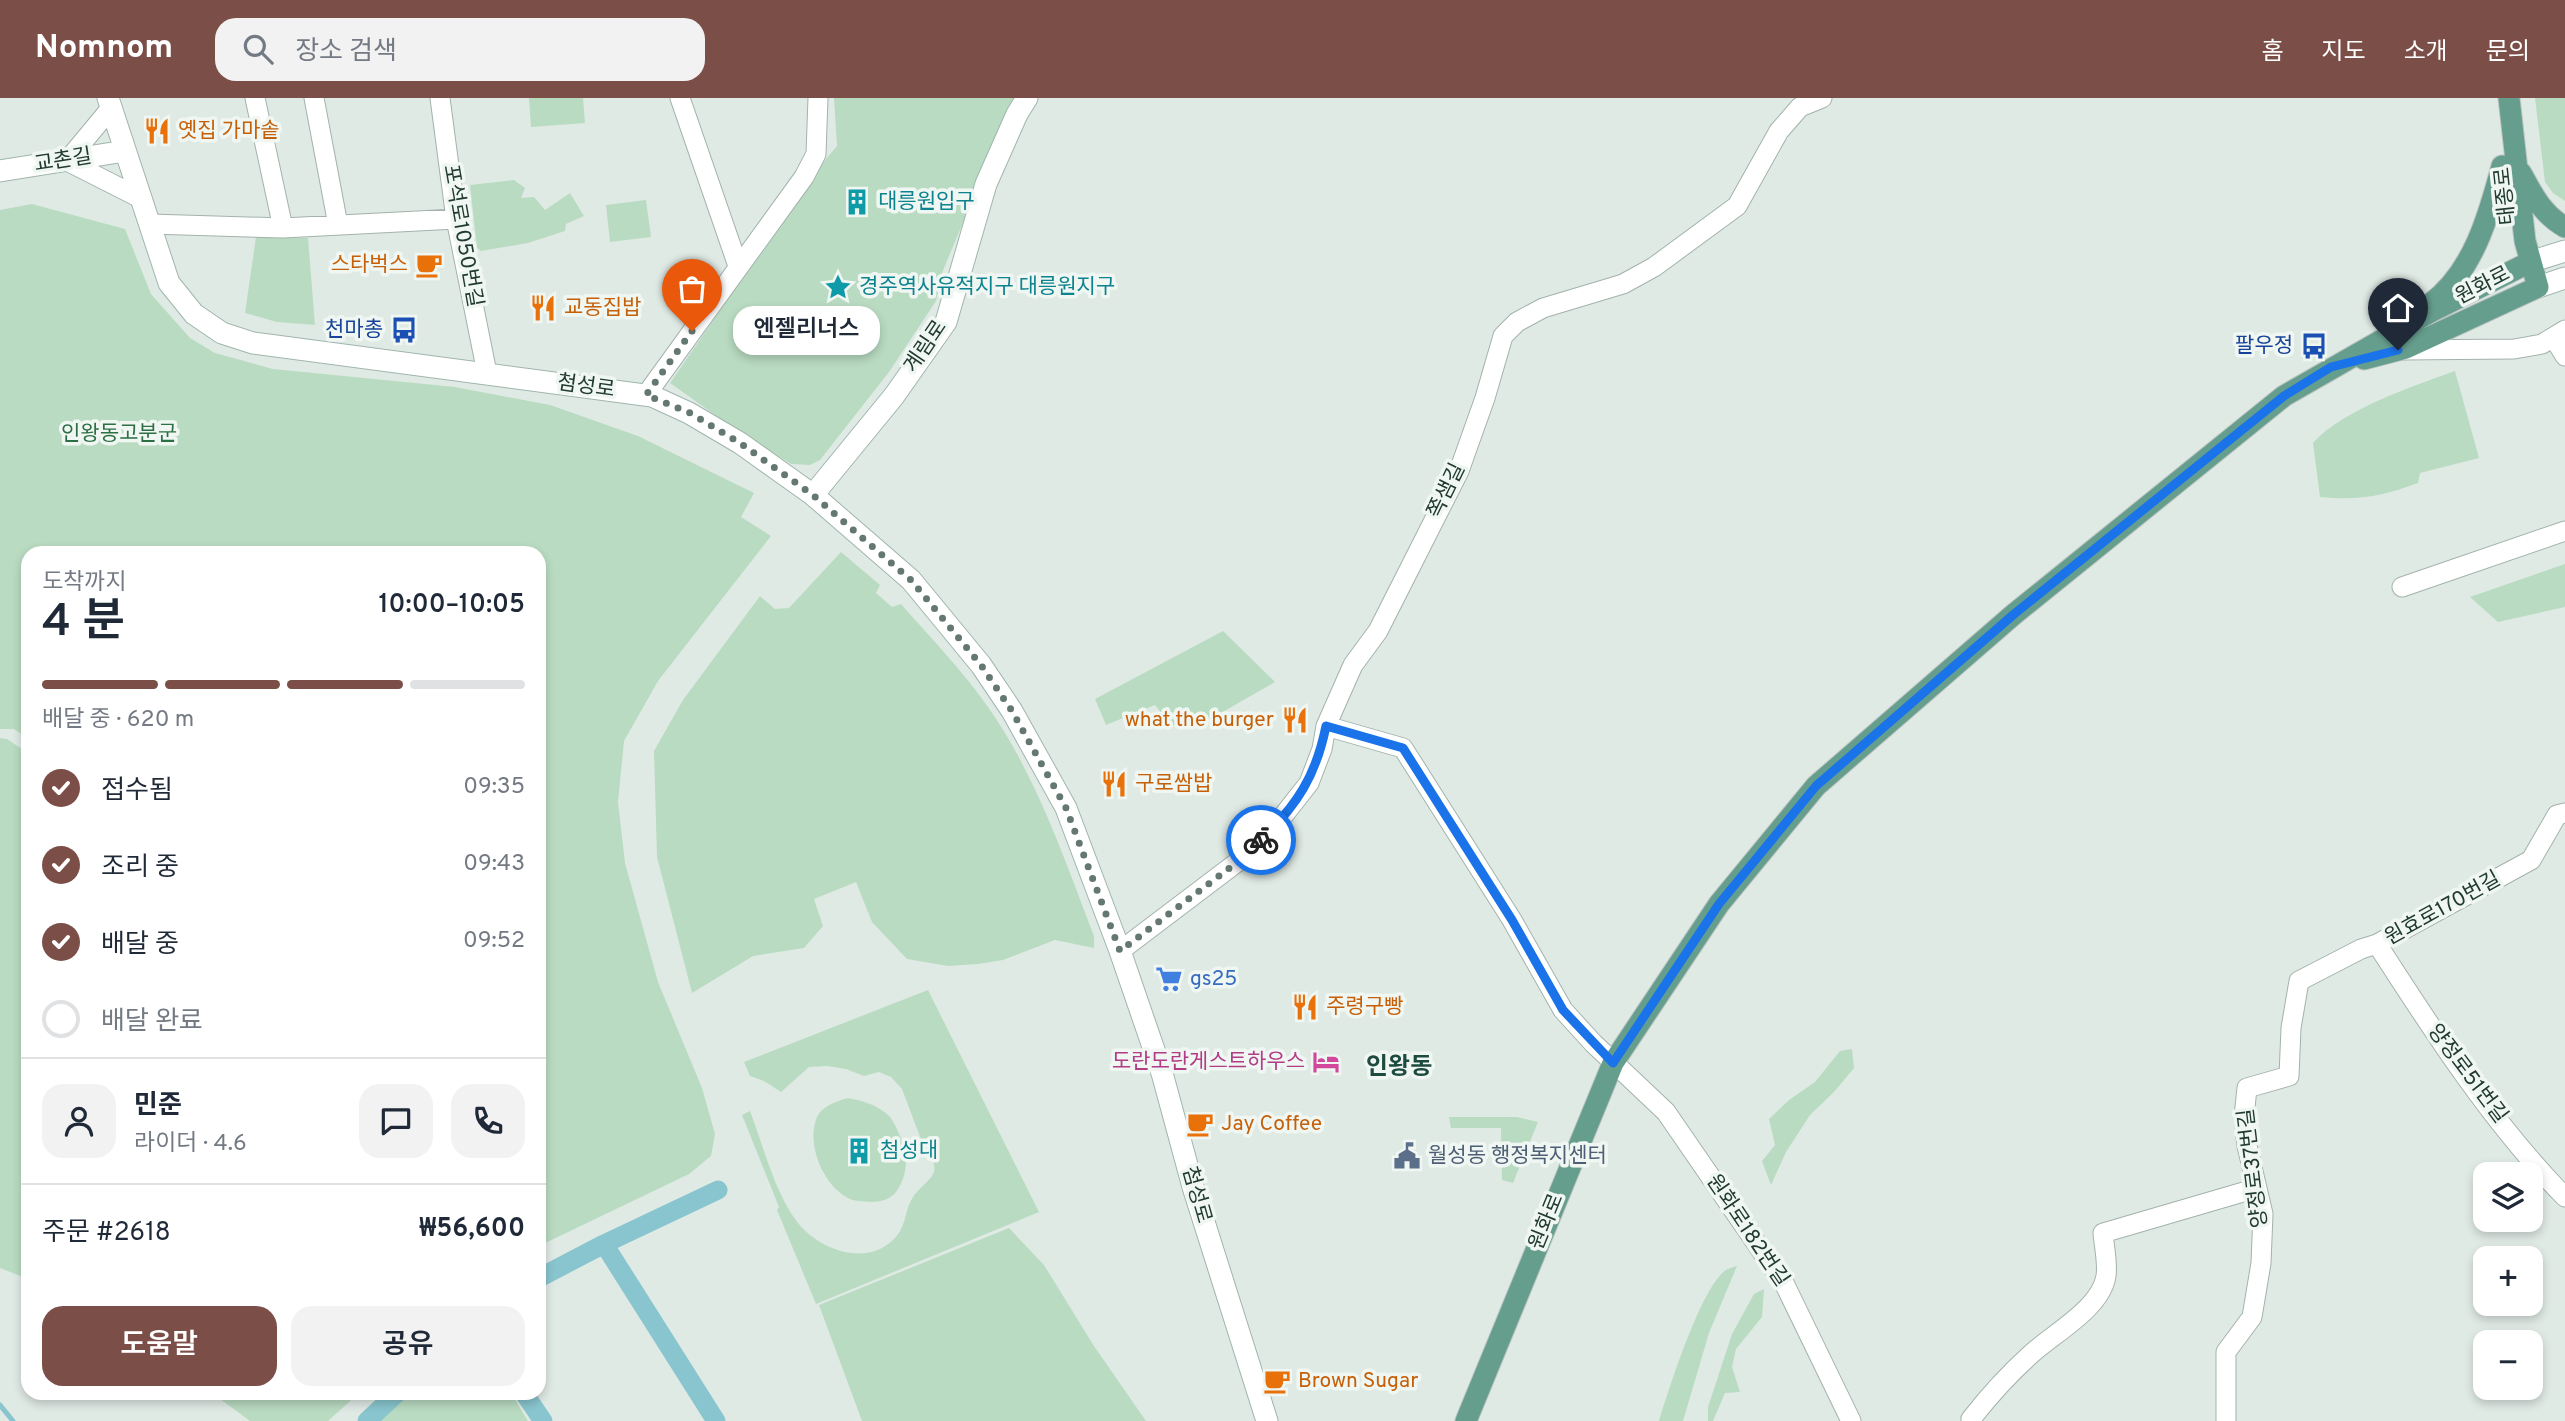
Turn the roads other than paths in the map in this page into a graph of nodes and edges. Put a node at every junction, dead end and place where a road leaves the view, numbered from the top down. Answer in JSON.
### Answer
{"nodes":[{"id":1,"x":255,"y":98,"type":"edge"},
{"id":2,"x":314,"y":98,"type":"edge"},
{"id":3,"x":440,"y":98,"type":"edge"},
{"id":4,"x":680,"y":98,"type":"edge"},
{"id":5,"x":818,"y":98,"type":"edge"},
{"id":6,"x":1027,"y":98,"type":"edge"},
{"id":7,"x":1822,"y":98,"type":"edge"},
{"id":8,"x":2495,"y":98,"type":"edge"},
{"id":9,"x":2509,"y":98,"type":"edge"},
{"id":10,"x":110,"y":103,"type":"edge"},
{"id":11,"x":125,"y":151,"type":"junction"},
{"id":12,"x":67,"y":161,"type":"junction"},
{"id":13,"x":2510,"y":166,"type":"junction"},
{"id":14,"x":0,"y":171,"type":"edge"},
{"id":15,"x":142,"y":199,"type":"junction"},
{"id":16,"x":456,"y":219,"type":"junction"},
{"id":17,"x":150,"y":224,"type":"junction"},
{"id":18,"x":338,"y":225,"type":"junction"},
{"id":19,"x":2565,"y":227,"type":"edge"},
{"id":20,"x":283,"y":228,"type":"junction"},
{"id":21,"x":2565,"y":251,"type":"edge"},
{"id":22,"x":2524,"y":265,"type":"junction"},
{"id":23,"x":738,"y":266,"type":"junction"},
{"id":24,"x":2565,"y":278,"type":"edge"},
{"id":25,"x":2532,"y":290,"type":"junction"},
{"id":26,"x":2560,"y":334,"type":"edge"},
{"id":27,"x":2398,"y":350,"type":"junction"},
{"id":28,"x":2565,"y":356,"type":"edge"},
{"id":29,"x":2331,"y":367,"type":"junction"},
{"id":30,"x":487,"y":373,"type":"junction"},
{"id":31,"x":646,"y":395,"type":"junction"},
{"id":32,"x":813,"y":495,"type":"junction"},
{"id":33,"x":2565,"y":531,"type":"edge"},
{"id":34,"x":2402,"y":587,"type":"dead end"},
{"id":35,"x":1326,"y":726,"type":"junction"},
{"id":36,"x":2565,"y":813,"type":"edge"},
{"id":37,"x":2377,"y":944,"type":"junction"},
{"id":38,"x":1120,"y":951,"type":"junction"},
{"id":39,"x":2299,"y":981,"type":"joint"},
{"id":40,"x":1613,"y":1063,"type":"junction"},
{"id":41,"x":2257,"y":1188,"type":"junction"},
{"id":42,"x":2565,"y":1197,"type":"edge"},
{"id":43,"x":1970,"y":1420,"type":"edge"},
{"id":44,"x":1267,"y":1421,"type":"edge"},
{"id":45,"x":1466,"y":1421,"type":"edge"},
{"id":46,"x":1851,"y":1421,"type":"edge"},
{"id":47,"x":2226,"y":1421,"type":"edge"}],
"edges":[{"from":1,"to":20,"type":"street"},
{"from":2,"to":18,"type":"street"},
{"from":3,"to":16,"type":"street","name":"포석로1050번길"},
{"from":4,"to":23,"type":"street"},
{"from":5,"to":23,"type":"street"},
{"from":6,"to":32,"type":"street","name":"계림로"},
{"from":7,"to":35,"type":"street","name":"쪽샘길"},
{"from":8,"to":13,"type":"main road","name":"태종로"},
{"from":9,"to":13,"type":"main road","name":"태종로"},
{"from":10,"to":11,"type":"street","name":"첨성로"},
{"from":10,"to":12,"type":"street"},
{"from":11,"to":12,"type":"street","name":"교촌길"},
{"from":11,"to":15,"type":"street","name":"첨성로"},
{"from":12,"to":14,"type":"street","name":"교촌길"},
{"from":12,"to":15,"type":"street"},
{"from":13,"to":19,"type":"main road"},
{"from":13,"to":22,"type":"main road","name":"태종로"},
{"from":13,"to":29,"type":"main road"},
{"from":15,"to":17,"type":"street","name":"첨성로"},
{"from":16,"to":18,"type":"street"},
{"from":16,"to":30,"type":"street","name":"포석로1050번길"},
{"from":17,"to":20,"type":"street"},
{"from":17,"to":30,"type":"street","name":"첨성로"},
{"from":18,"to":20,"type":"street"},
{"from":21,"to":22,"type":"street","name":"원화로"},
{"from":22,"to":25,"type":"main road","name":"태종로"},
{"from":22,"to":29,"type":"main road","name":"원화로"},
{"from":23,"to":31,"type":"street"},
{"from":24,"to":25,"type":"street","name":"원화로"},
{"from":25,"to":27,"type":"main road","name":"원화로"},
{"from":26,"to":27,"type":"street"},
{"from":26,"to":28,"type":"street"},
{"from":27,"to":29,"type":"main road","name":"원화로"},
{"from":29,"to":40,"type":"main road","name":"원화로"},
{"from":30,"to":31,"type":"street","name":"첨성로"},
{"from":31,"to":32,"type":"street","name":"첨성로"},
{"from":32,"to":38,"type":"street","name":"첨성로"},
{"from":33,"to":34,"type":"street"},
{"from":35,"to":38,"type":"street","name":"쪽샘길"},
{"from":35,"to":40,"type":"street","name":"원화로182번길"},
{"from":36,"to":37,"type":"street","name":"원효로170번길"},
{"from":37,"to":39,"type":"street","name":"원효로170번길"},
{"from":37,"to":42,"type":"street","name":"양정로51번길"},
{"from":38,"to":44,"type":"street","name":"첨성로"},
{"from":39,"to":41,"type":"street","name":"양정로37번길"},
{"from":40,"to":45,"type":"main road","name":"원화로"},
{"from":40,"to":46,"type":"street","name":"원화로182번길"},
{"from":41,"to":43,"type":"street"},
{"from":41,"to":47,"type":"street","name":"양정로37번길"}]}
